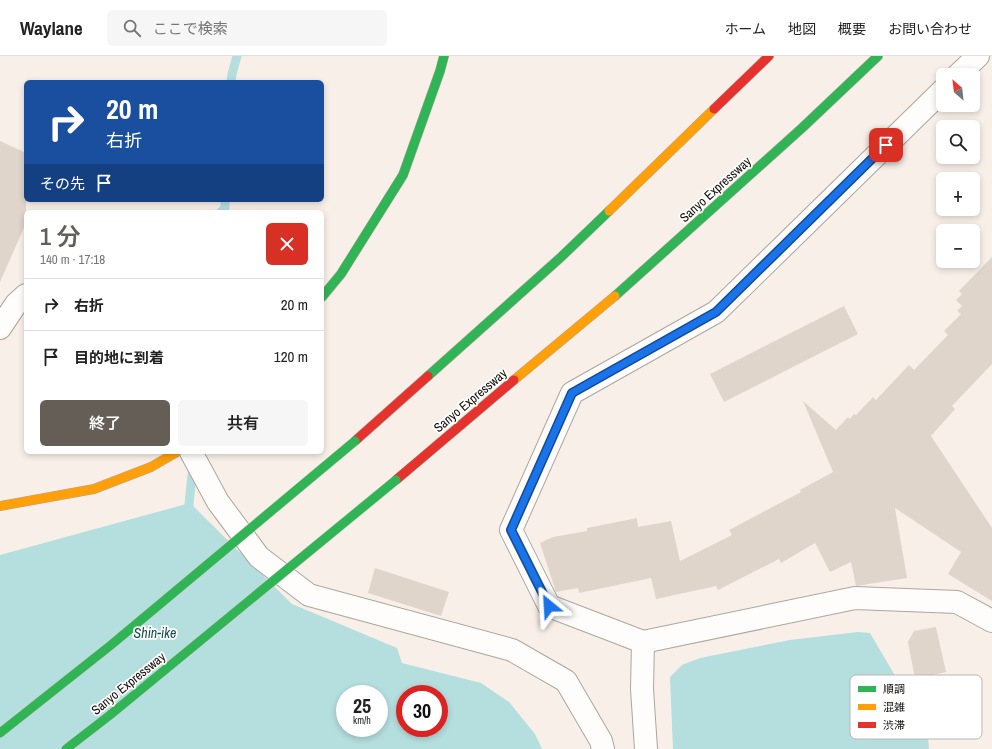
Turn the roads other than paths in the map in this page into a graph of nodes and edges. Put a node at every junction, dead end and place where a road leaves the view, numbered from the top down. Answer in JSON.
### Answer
{"nodes":[{"id":1,"x":444,"y":56,"type":"edge"},
{"id":2,"x":769,"y":56,"type":"edge"},
{"id":3,"x":878,"y":56,"type":"edge"},
{"id":4,"x":978,"y":56,"type":"edge"},
{"id":5,"x":965,"y":68,"type":"edge"},
{"id":6,"x":936,"y":97,"type":"edge"},
{"id":7,"x":324,"y":294,"type":"edge"},
{"id":8,"x":24,"y":297,"type":"edge"},
{"id":9,"x":0,"y":328,"type":"edge"},
{"id":10,"x":174,"y":454,"type":"edge"},
{"id":11,"x":192,"y":454,"type":"edge"},
{"id":12,"x":0,"y":506,"type":"edge"},
{"id":13,"x":992,"y":621,"type":"edge"},
{"id":14,"x":643,"y":642,"type":"junction"},
{"id":15,"x":0,"y":733,"type":"edge"},
{"id":16,"x":66,"y":749,"type":"edge"},
{"id":17,"x":603,"y":749,"type":"edge"},
{"id":18,"x":646,"y":749,"type":"edge"}],
"edges":[{"from":1,"to":7,"type":"main road"},
{"from":2,"to":15,"type":"main road","bridge":true},
{"from":3,"to":16,"type":"main road","name":"Sanyo Expressway","bridge":true},
{"from":4,"to":5,"type":"street"},
{"from":6,"to":14,"type":"street"},
{"from":8,"to":9,"type":"street"},
{"from":10,"to":12,"type":"main road"},
{"from":11,"to":17,"type":"street"},
{"from":13,"to":14,"type":"street"},
{"from":14,"to":18,"type":"street"}]}
